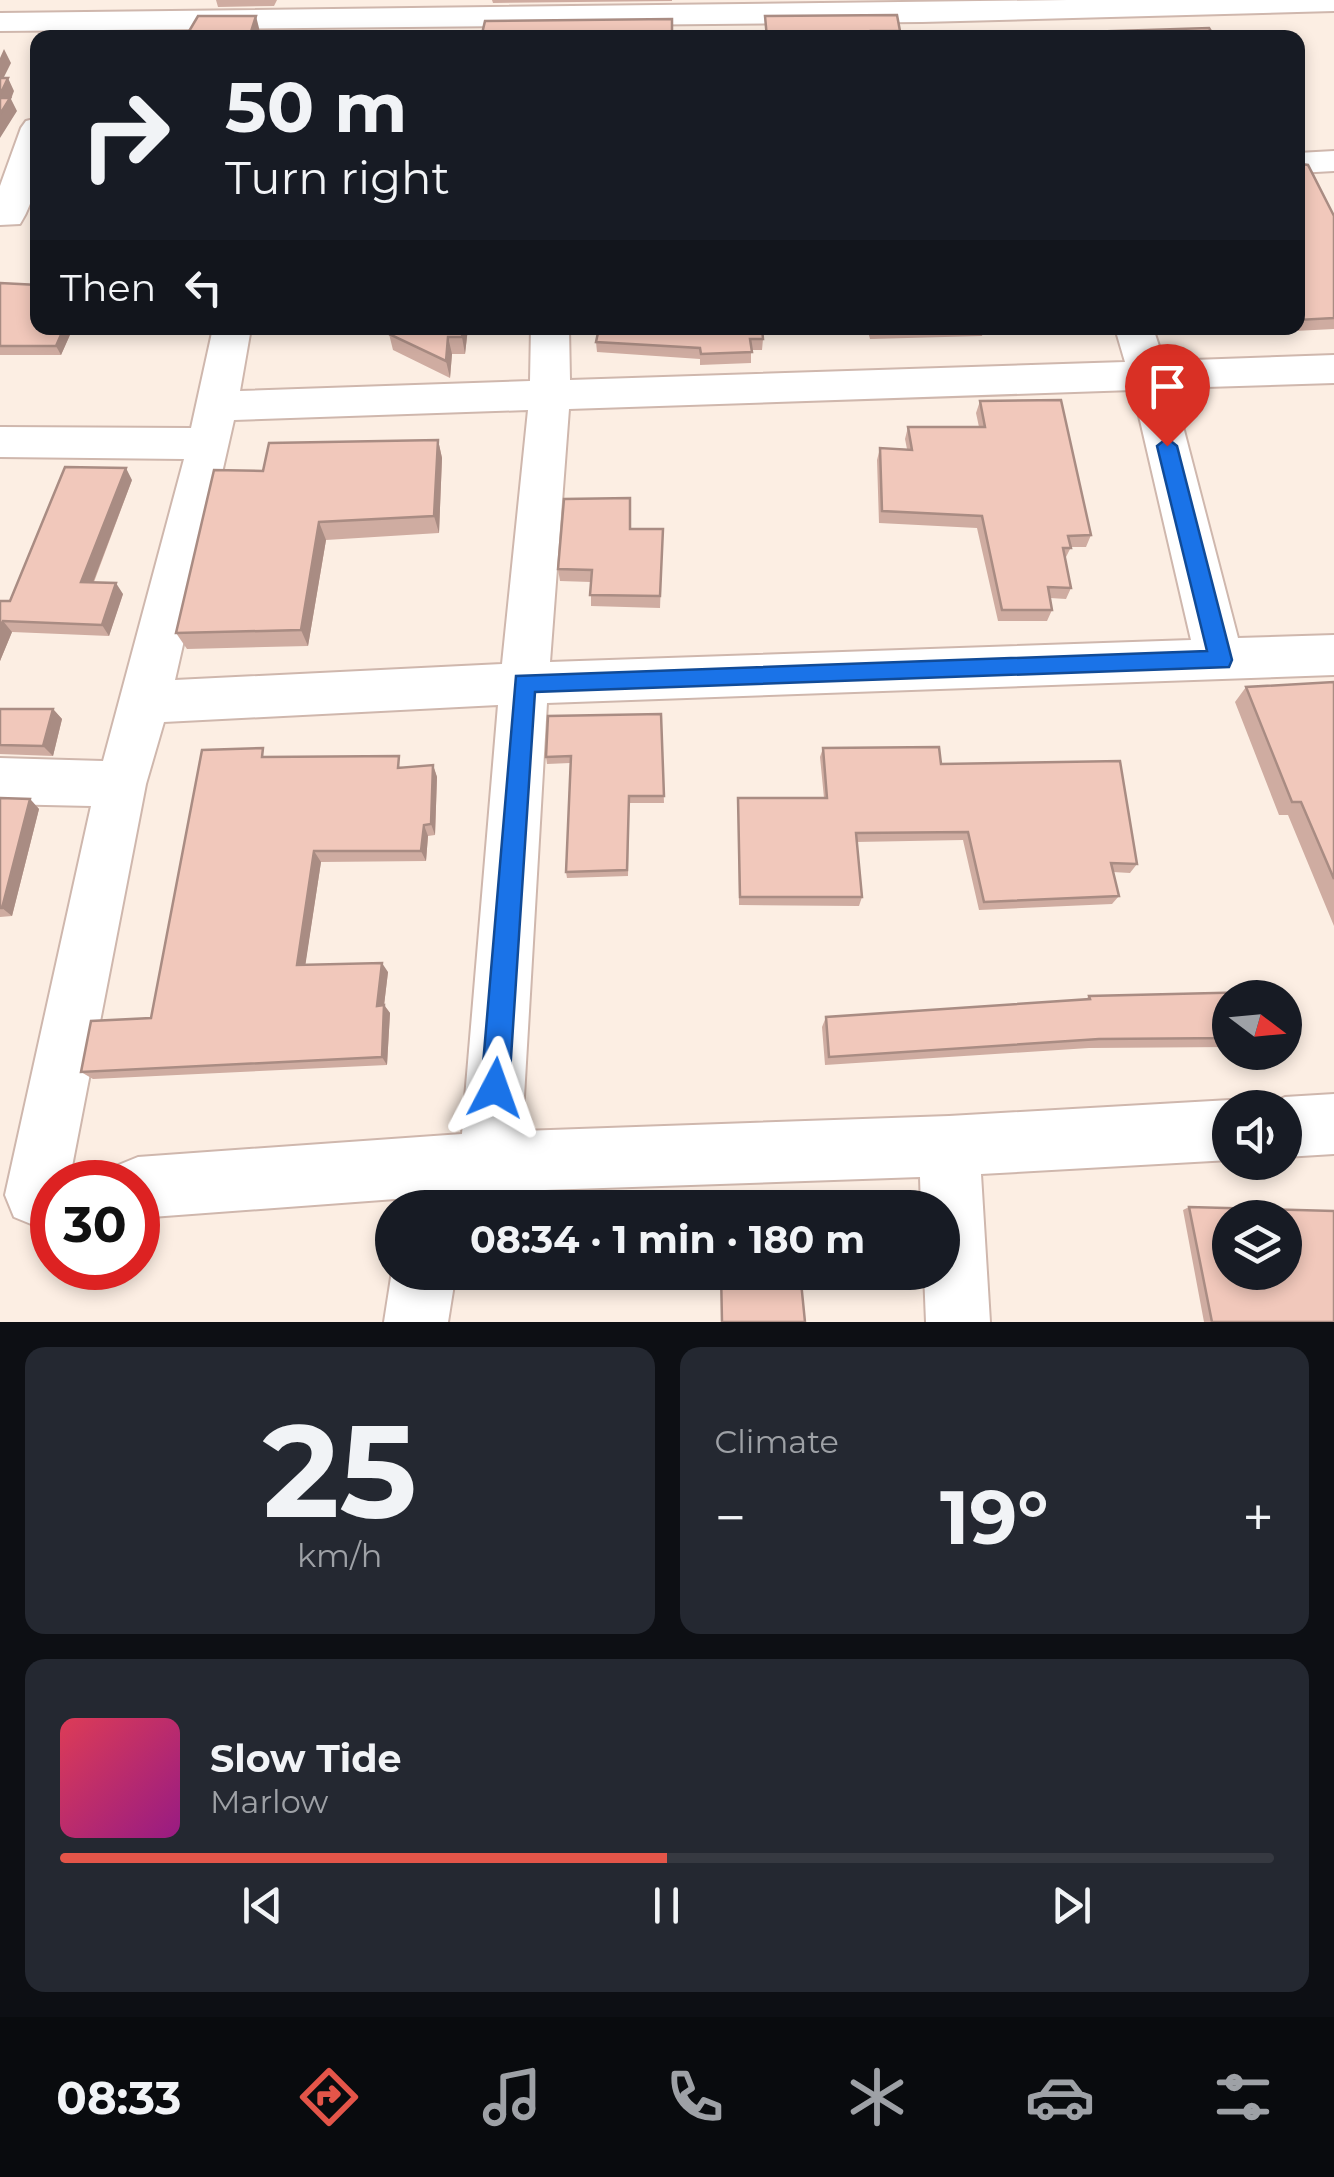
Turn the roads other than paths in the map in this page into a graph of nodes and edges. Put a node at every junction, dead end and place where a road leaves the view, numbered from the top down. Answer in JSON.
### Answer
{"nodes":[{"id":1,"x":1334,"y":2,"type":"edge"},
{"id":2,"x":924,"y":17,"type":"edge"},
{"id":3,"x":485,"y":19,"type":"edge"},
{"id":4,"x":76,"y":20,"type":"edge"},
{"id":5,"x":0,"y":22,"type":"edge"},
{"id":6,"x":30,"y":158,"type":"edge"},
{"id":7,"x":1334,"y":161,"type":"edge"},
{"id":8,"x":1305,"y":162,"type":"edge"},
{"id":9,"x":15,"y":215,"type":"edge"},
{"id":10,"x":231,"y":335,"type":"edge"},
{"id":11,"x":550,"y":335,"type":"edge"},
{"id":12,"x":1136,"y":335,"type":"edge"},
{"id":13,"x":1334,"y":369,"type":"edge"},
{"id":14,"x":1149,"y":374,"type":"junction"},
{"id":15,"x":550,"y":394,"type":"junction"},
{"id":16,"x":213,"y":425,"type":"junction"},
{"id":17,"x":0,"y":442,"type":"edge"},
{"id":18,"x":1334,"y":655,"type":"edge"},
{"id":19,"x":1220,"y":660,"type":"junction"},
{"id":20,"x":524,"y":682,"type":"junction"},
{"id":21,"x":145,"y":702,"type":"junction"},
{"id":22,"x":0,"y":781,"type":"edge"},
{"id":23,"x":120,"y":784,"type":"junction"},
{"id":24,"x":1334,"y":1124,"type":"edge"},
{"id":25,"x":1302,"y":1126,"type":"edge"},
{"id":26,"x":1212,"y":1131,"type":"edge"},
{"id":27,"x":949,"y":1146,"type":"junction"},
{"id":28,"x":38,"y":1160,"type":"edge"},
{"id":29,"x":454,"y":1179,"type":"edge"},
{"id":30,"x":160,"y":1187,"type":"edge"},
{"id":31,"x":421,"y":1290,"type":"edge"},
{"id":32,"x":416,"y":1322,"type":"edge"},
{"id":33,"x":958,"y":1322,"type":"edge"}],
"edges":[{"from":1,"to":2,"type":"street"},
{"from":2,"to":3,"type":"street"},
{"from":3,"to":4,"type":"street"},
{"from":4,"to":5,"type":"street"},
{"from":6,"to":9,"type":"street"},
{"from":7,"to":8,"type":"street"},
{"from":10,"to":16,"type":"street"},
{"from":11,"to":15,"type":"street"},
{"from":12,"to":14,"type":"street"},
{"from":13,"to":14,"type":"street"},
{"from":14,"to":15,"type":"street"},
{"from":14,"to":19,"type":"street"},
{"from":15,"to":16,"type":"street"},
{"from":15,"to":20,"type":"street"},
{"from":16,"to":17,"type":"street"},
{"from":16,"to":21,"type":"street"},
{"from":18,"to":19,"type":"street"},
{"from":19,"to":20,"type":"street"},
{"from":20,"to":21,"type":"street"},
{"from":20,"to":29,"type":"street"},
{"from":21,"to":23,"type":"street"},
{"from":22,"to":23,"type":"street"},
{"from":23,"to":28,"type":"street"},
{"from":24,"to":25,"type":"street"},
{"from":26,"to":27,"type":"street"},
{"from":27,"to":29,"type":"street"},
{"from":27,"to":33,"type":"street"},
{"from":29,"to":30,"type":"street"},
{"from":31,"to":32,"type":"street"}]}
